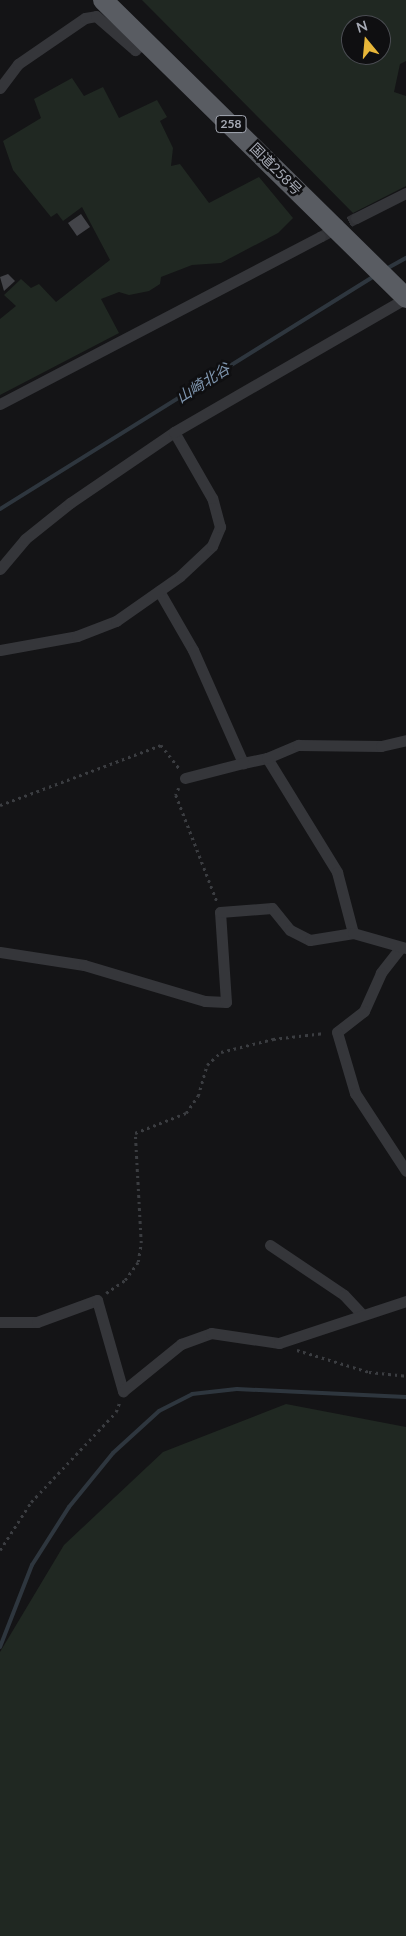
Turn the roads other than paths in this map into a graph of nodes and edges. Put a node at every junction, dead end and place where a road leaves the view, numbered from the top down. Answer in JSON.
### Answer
{"nodes":[{"id":1,"x":103,"y":0,"type":"edge"},
{"id":2,"x":145,"y":41,"type":"junction"},
{"id":3,"x":0,"y":88,"type":"edge"},
{"id":4,"x":406,"y":193,"type":"edge"},
{"id":5,"x":356,"y":218,"type":"tunnel mouth"},
{"id":6,"x":320,"y":237,"type":"tunnel mouth"},
{"id":7,"x":402,"y":294,"type":"edge"},
{"id":8,"x":0,"y":404,"type":"edge"},
{"id":9,"x":174,"y":432,"type":"junction"},
{"id":10,"x":0,"y":568,"type":"edge"},
{"id":11,"x":159,"y":591,"type":"junction"},
{"id":12,"x":0,"y":650,"type":"edge"},
{"id":13,"x":406,"y":740,"type":"edge"},
{"id":14,"x":267,"y":758,"type":"junction"},
{"id":15,"x":243,"y":763,"type":"junction"},
{"id":16,"x":185,"y":778,"type":"road end"},
{"id":17,"x":353,"y":933,"type":"junction"},
{"id":18,"x":403,"y":948,"type":"edge"},
{"id":19,"x":0,"y":952,"type":"edge"},
{"id":20,"x":406,"y":1170,"type":"edge"},
{"id":21,"x":270,"y":1245,"type":"dead end"},
{"id":22,"x":406,"y":1301,"type":"edge"},
{"id":23,"x":362,"y":1314,"type":"junction"},
{"id":24,"x":0,"y":1322,"type":"edge"}],
"edges":[{"from":1,"to":2,"type":"highway","name":"国道258号","number":"258"},
{"from":2,"to":3,"type":"street"},
{"from":2,"to":7,"type":"highway","name":"国道258号","number":"258"},
{"from":4,"to":5,"type":"street"},
{"from":6,"to":8,"type":"street"},
{"from":7,"to":9,"type":"street"},
{"from":9,"to":10,"type":"street"},
{"from":9,"to":11,"type":"street"},
{"from":11,"to":12,"type":"street"},
{"from":11,"to":15,"type":"street"},
{"from":13,"to":14,"type":"street"},
{"from":14,"to":15,"type":"street"},
{"from":14,"to":17,"type":"street"},
{"from":15,"to":16,"type":"street"},
{"from":17,"to":18,"type":"street"},
{"from":17,"to":19,"type":"street"},
{"from":18,"to":20,"type":"street"},
{"from":21,"to":23,"type":"street"},
{"from":22,"to":23,"type":"street"},
{"from":23,"to":24,"type":"street"}]}
